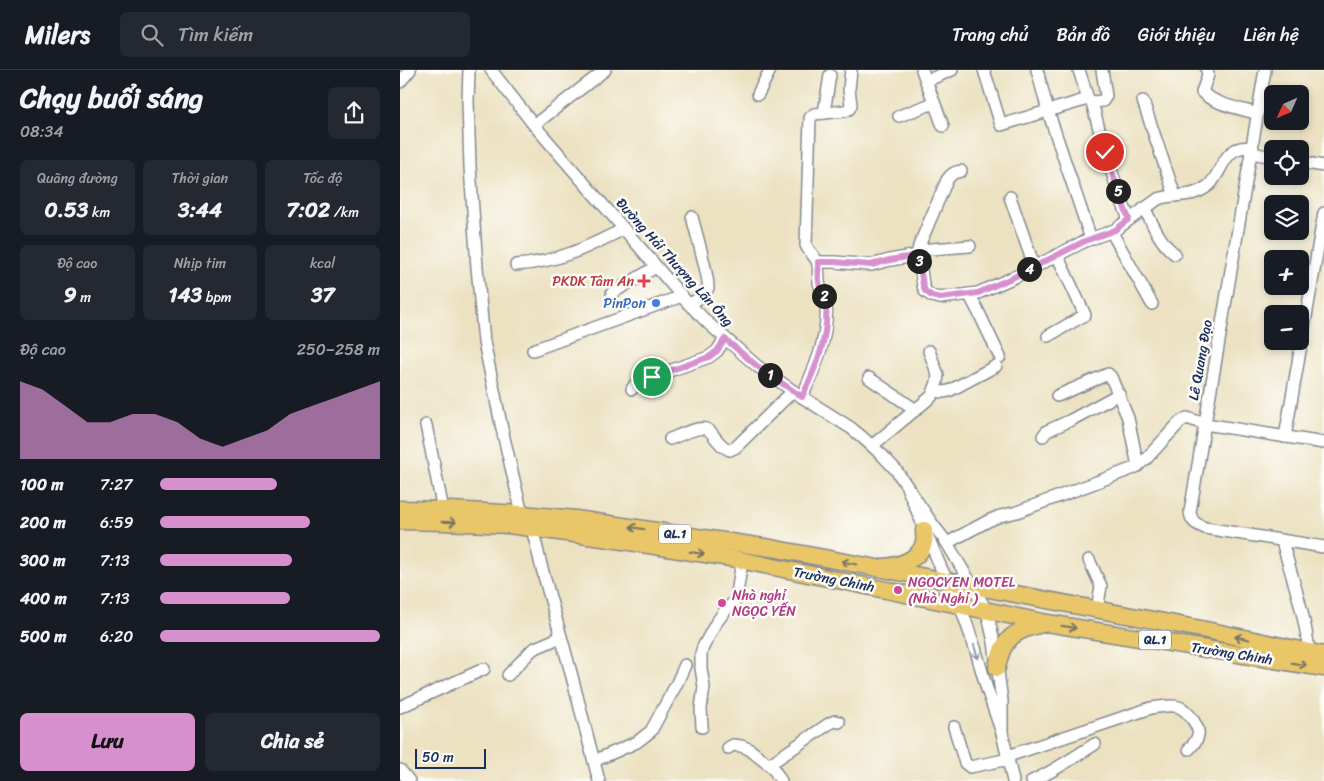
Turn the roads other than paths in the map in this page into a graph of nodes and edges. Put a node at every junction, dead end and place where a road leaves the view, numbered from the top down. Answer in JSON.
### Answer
{"nodes":[{"id":1,"x":410,"y":70,"type":"edge"},
{"id":2,"x":469,"y":70,"type":"edge"},
{"id":3,"x":491,"y":70,"type":"edge"},
{"id":4,"x":605,"y":70,"type":"edge"},
{"id":5,"x":770,"y":70,"type":"edge"},
{"id":6,"x":851,"y":70,"type":"edge"},
{"id":7,"x":952,"y":70,"type":"edge"},
{"id":8,"x":984,"y":70,"type":"edge"},
{"id":9,"x":1037,"y":70,"type":"edge"},
{"id":10,"x":1079,"y":70,"type":"edge"},
{"id":11,"x":1102,"y":70,"type":"edge"},
{"id":12,"x":1207,"y":70,"type":"edge"},
{"id":13,"x":1265,"y":70,"type":"edge"},
{"id":14,"x":830,"y":74,"type":"dead end"},
{"id":15,"x":924,"y":76,"type":"edge"},
{"id":16,"x":400,"y":82,"type":"edge"},
{"id":17,"x":758,"y":94,"type":"dead end"},
{"id":18,"x":1090,"y":101,"type":"junction"},
{"id":19,"x":1143,"y":102,"type":"dead end"},
{"id":20,"x":934,"y":103,"type":"junction"},
{"id":21,"x":1048,"y":111,"type":"junction"},
{"id":22,"x":824,"y":113,"type":"junction"},
{"id":23,"x":1258,"y":114,"type":"junction"},
{"id":24,"x":899,"y":116,"type":"dead end"},
{"id":25,"x":534,"y":124,"type":"junction"},
{"id":26,"x":943,"y":126,"type":"dead end"},
{"id":27,"x":1252,"y":151,"type":"junction"},
{"id":28,"x":1264,"y":155,"type":"edge"},
{"id":29,"x":1309,"y":164,"type":"edge"},
{"id":30,"x":1324,"y":166,"type":"edge"},
{"id":31,"x":961,"y":171,"type":"dead end"},
{"id":32,"x":1175,"y":196,"type":"junction"},
{"id":33,"x":1010,"y":197,"type":"dead end"},
{"id":34,"x":1144,"y":208,"type":"junction"},
{"id":35,"x":1324,"y":213,"type":"edge"},
{"id":36,"x":692,"y":218,"type":"dead end"},
{"id":37,"x":1129,"y":219,"type":"junction"},
{"id":38,"x":624,"y":229,"type":"junction"},
{"id":39,"x":1111,"y":231,"type":"junction"},
{"id":40,"x":1091,"y":239,"type":"junction"},
{"id":41,"x":970,"y":246,"type":"dead end"},
{"id":42,"x":918,"y":252,"type":"junction"},
{"id":43,"x":1174,"y":254,"type":"dead end"},
{"id":44,"x":1057,"y":255,"type":"junction"},
{"id":45,"x":818,"y":262,"type":"junction"},
{"id":46,"x":516,"y":265,"type":"dead end"},
{"id":47,"x":1034,"y":266,"type":"junction"},
{"id":48,"x":656,"y":267,"type":"junction"},
{"id":49,"x":612,"y":293,"type":"dead end"},
{"id":50,"x":969,"y":294,"type":"junction"},
{"id":51,"x":682,"y":296,"type":"junction"},
{"id":52,"x":1152,"y":304,"type":"dead end"},
{"id":53,"x":690,"y":305,"type":"junction"},
{"id":54,"x":1048,"y":336,"type":"dead end"},
{"id":55,"x":725,"y":339,"type":"junction"},
{"id":56,"x":533,"y":350,"type":"dead end"},
{"id":57,"x":929,"y":351,"type":"dead end"},
{"id":58,"x":869,"y":378,"type":"dead end"},
{"id":59,"x":632,"y":389,"type":"dead end"},
{"id":60,"x":934,"y":391,"type":"junction"},
{"id":61,"x":798,"y":394,"type":"junction"},
{"id":62,"x":1119,"y":394,"type":"junction"},
{"id":63,"x":1057,"y":396,"type":"dead end"},
{"id":64,"x":916,"y":410,"type":"junction"},
{"id":65,"x":1204,"y":424,"type":"junction"},
{"id":66,"x":426,"y":425,"type":"dead end"},
{"id":67,"x":1043,"y":436,"type":"dead end"},
{"id":68,"x":1285,"y":436,"type":"junction"},
{"id":69,"x":670,"y":439,"type":"dead end"},
{"id":70,"x":1324,"y":443,"type":"edge"},
{"id":71,"x":873,"y":445,"type":"junction"},
{"id":72,"x":1138,"y":466,"type":"junction"},
{"id":73,"x":907,"y":487,"type":"junction"},
{"id":74,"x":400,"y":509,"type":"edge"},
{"id":75,"x":443,"y":510,"type":"junction"},
{"id":76,"x":522,"y":514,"type":"junction"},
{"id":77,"x":400,"y":521,"type":"edge"},
{"id":78,"x":532,"y":528,"type":"junction"},
{"id":79,"x":924,"y":530,"type":"junction"},
{"id":80,"x":1282,"y":541,"type":"junction"},
{"id":81,"x":947,"y":543,"type":"junction"},
{"id":82,"x":1324,"y":547,"type":"edge"},
{"id":83,"x":1089,"y":560,"type":"dead end"},
{"id":84,"x":742,"y":561,"type":"junction"},
{"id":85,"x":870,"y":567,"type":"junction"},
{"id":86,"x":948,"y":582,"type":"junction"},
{"id":87,"x":973,"y":586,"type":"junction"},
{"id":88,"x":960,"y":605,"type":"junction"},
{"id":89,"x":1097,"y":610,"type":"junction"},
{"id":90,"x":987,"y":611,"type":"junction"},
{"id":91,"x":1047,"y":623,"type":"junction"},
{"id":92,"x":561,"y":636,"type":"junction"},
{"id":93,"x":1321,"y":664,"type":"edge"},
{"id":94,"x":685,"y":665,"type":"dead end"},
{"id":95,"x":997,"y":668,"type":"junction"},
{"id":96,"x":484,"y":669,"type":"dead end"},
{"id":97,"x":508,"y":675,"type":"dead end"},
{"id":98,"x":400,"y":707,"type":"edge"},
{"id":99,"x":839,"y":722,"type":"dead end"},
{"id":100,"x":702,"y":727,"type":"dead end"},
{"id":101,"x":954,"y":727,"type":"dead end"},
{"id":102,"x":1002,"y":733,"type":"junction"},
{"id":103,"x":1095,"y":744,"type":"dead end"},
{"id":104,"x":728,"y":748,"type":"dead end"},
{"id":105,"x":1189,"y":749,"type":"dead end"},
{"id":106,"x":1008,"y":758,"type":"junction"},
{"id":107,"x":594,"y":761,"type":"junction"},
{"id":108,"x":770,"y":764,"type":"junction"},
{"id":109,"x":400,"y":770,"type":"edge"},
{"id":110,"x":409,"y":781,"type":"edge"},
{"id":111,"x":599,"y":781,"type":"edge"},
{"id":112,"x":780,"y":781,"type":"edge"},
{"id":113,"x":1013,"y":781,"type":"edge"},
{"id":114,"x":1032,"y":781,"type":"edge"}],
"edges":[{"from":1,"to":16,"type":"street"},
{"from":2,"to":76,"type":"street"},
{"from":3,"to":25,"type":"street","name":"Đường Hải Thượng Lãn Ông"},
{"from":4,"to":25,"type":"street"},
{"from":5,"to":17,"type":"street"},
{"from":6,"to":22,"type":"street"},
{"from":7,"to":15,"type":"street"},
{"from":8,"to":21,"type":"street"},
{"from":9,"to":21,"type":"street"},
{"from":10,"to":18,"type":"street"},
{"from":11,"to":18,"type":"street"},
{"from":12,"to":23,"type":"street"},
{"from":13,"to":23,"type":"street","name":"Lê Quang Đạo"},
{"from":14,"to":22,"type":"street"},
{"from":15,"to":20,"type":"street"},
{"from":18,"to":21,"type":"street"},
{"from":18,"to":37,"type":"street"},
{"from":19,"to":32,"type":"street"},
{"from":20,"to":24,"type":"street"},
{"from":20,"to":26,"type":"street"},
{"from":21,"to":40,"type":"street"},
{"from":22,"to":45,"type":"street"},
{"from":23,"to":27,"type":"street","name":"Lê Quang Đạo"},
{"from":25,"to":38,"type":"street","name":"Đường Hải Thượng Lãn Ông"},
{"from":27,"to":28,"type":"street"},
{"from":27,"to":32,"type":"street"},
{"from":27,"to":65,"type":"street","name":"Lê Quang Đạo"},
{"from":29,"to":30,"type":"street"},
{"from":31,"to":42,"type":"street"},
{"from":32,"to":34,"type":"street"},
{"from":33,"to":47,"type":"street"},
{"from":34,"to":37,"type":"street"},
{"from":34,"to":43,"type":"street"},
{"from":35,"to":68,"type":"street"},
{"from":36,"to":53,"type":"street"},
{"from":37,"to":39,"type":"street"},
{"from":38,"to":46,"type":"street"},
{"from":38,"to":48,"type":"street","name":"Đường Hải Thượng Lãn Ông"},
{"from":39,"to":40,"type":"street"},
{"from":39,"to":52,"type":"street"},
{"from":40,"to":44,"type":"street"},
{"from":41,"to":42,"type":"street"},
{"from":42,"to":45,"type":"street"},
{"from":42,"to":50,"type":"street"},
{"from":44,"to":47,"type":"street"},
{"from":44,"to":54,"type":"street"},
{"from":45,"to":61,"type":"street"},
{"from":47,"to":50,"type":"street"},
{"from":48,"to":49,"type":"street"},
{"from":48,"to":51,"type":"street","name":"Đường Hải Thượng Lãn Ông"},
{"from":50,"to":60,"type":"street"},
{"from":51,"to":53,"type":"street","name":"Đường Hải Thượng Lãn Ông"},
{"from":51,"to":56,"type":"street"},
{"from":53,"to":55,"type":"street","name":"Đường Hải Thượng Lãn Ông"},
{"from":55,"to":59,"type":"street"},
{"from":55,"to":61,"type":"street","name":"Đường Hải Thượng Lãn Ông"},
{"from":57,"to":60,"type":"street"},
{"from":58,"to":64,"type":"street"},
{"from":60,"to":64,"type":"street"},
{"from":61,"to":69,"type":"street"},
{"from":61,"to":71,"type":"street","name":"Đường Hải Thượng Lãn Ông"},
{"from":62,"to":63,"type":"street"},
{"from":62,"to":67,"type":"street"},
{"from":62,"to":72,"type":"street"},
{"from":64,"to":71,"type":"street"},
{"from":65,"to":68,"type":"street"},
{"from":65,"to":72,"type":"street"},
{"from":65,"to":80,"type":"street","name":"Lê Quang Đạo"},
{"from":66,"to":75,"type":"street"},
{"from":68,"to":70,"type":"street"},
{"from":71,"to":73,"type":"street","name":"Đường Hải Thượng Lãn Ông"},
{"from":72,"to":81,"type":"street"},
{"from":73,"to":79,"type":"street","name":"Đường Hải Thượng Lãn Ông"},
{"from":73,"to":81,"type":"street","name":"Đường Hải Thượng Lãn Ông"},
{"from":74,"to":75,"type":"highway","name":"Trường Chinh","number":"QL.1"},
{"from":75,"to":76,"type":"highway","name":"Trường Chinh","number":"QL.1"},
{"from":85,"to":76,"type":"highway","name":"Trường Chinh","number":"QL.1","one_way":true},
{"from":77,"to":78,"type":"highway","name":"Trường Chinh","number":"QL.1","one_way":true},
{"from":78,"to":84,"type":"highway","name":"Trường Chinh","number":"QL.1","one_way":true},
{"from":78,"to":92,"type":"street"},
{"from":79,"to":85,"type":"highway"},
{"from":79,"to":86,"type":"street","name":"Đường Hải Thượng Lãn Ông"},
{"from":80,"to":82,"type":"street","name":"Lê Quang Đạo"},
{"from":80,"to":93,"type":"street"},
{"from":81,"to":87,"type":"street","name":"Đường Hải Thượng Lãn Ông"},
{"from":83,"to":89,"type":"street"},
{"from":84,"to":88,"type":"highway","name":"Trường Chinh","number":"QL.1"},
{"from":84,"to":100,"type":"street"},
{"from":85,"to":86,"type":"highway","name":"Trường Chinh","number":"QL.1"},
{"from":86,"to":87,"type":"highway","name":"Trường Chinh","number":"QL.1"},
{"from":86,"to":88,"type":"street","name":"Đường Hải Thượng Lãn Ông"},
{"from":87,"to":89,"type":"highway","name":"Trường Chinh","number":"QL.1"},
{"from":87,"to":90,"type":"street","name":"Đường Hải Thượng Lãn Ông"},
{"from":88,"to":90,"type":"highway","name":"Trường Chinh","number":"QL.1"},
{"from":88,"to":102,"type":"street","name":"Đường Hải Thượng Lãn Ông","one_way":true},
{"from":93,"to":89,"type":"highway","name":"Trường Chinh","number":"QL.1","one_way":true},
{"from":90,"to":91,"type":"highway","name":"Trường Chinh","number":"QL.1"},
{"from":90,"to":95,"type":"street","name":"Đường Hải Thượng Lãn Ông"},
{"from":91,"to":93,"type":"highway","name":"Trường Chinh","number":"QL.1","one_way":true},
{"from":91,"to":95,"type":"highway"},
{"from":92,"to":97,"type":"street"},
{"from":92,"to":107,"type":"street"},
{"from":94,"to":107,"type":"street"},
{"from":95,"to":102,"type":"street","name":"Đường Hải Thượng Lãn Ông"},
{"from":96,"to":98,"type":"street"},
{"from":99,"to":108,"type":"street"},
{"from":101,"to":106,"type":"street"},
{"from":102,"to":106,"type":"street","name":"Đường Hải Thượng Lãn Ông"},
{"from":103,"to":114,"type":"street"},
{"from":104,"to":108,"type":"street"},
{"from":105,"to":106,"type":"street"},
{"from":106,"to":113,"type":"street","name":"Đường Hải Thượng Lãn Ông"},
{"from":107,"to":111,"type":"street"},
{"from":108,"to":112,"type":"street"},
{"from":109,"to":110,"type":"street"}]}
